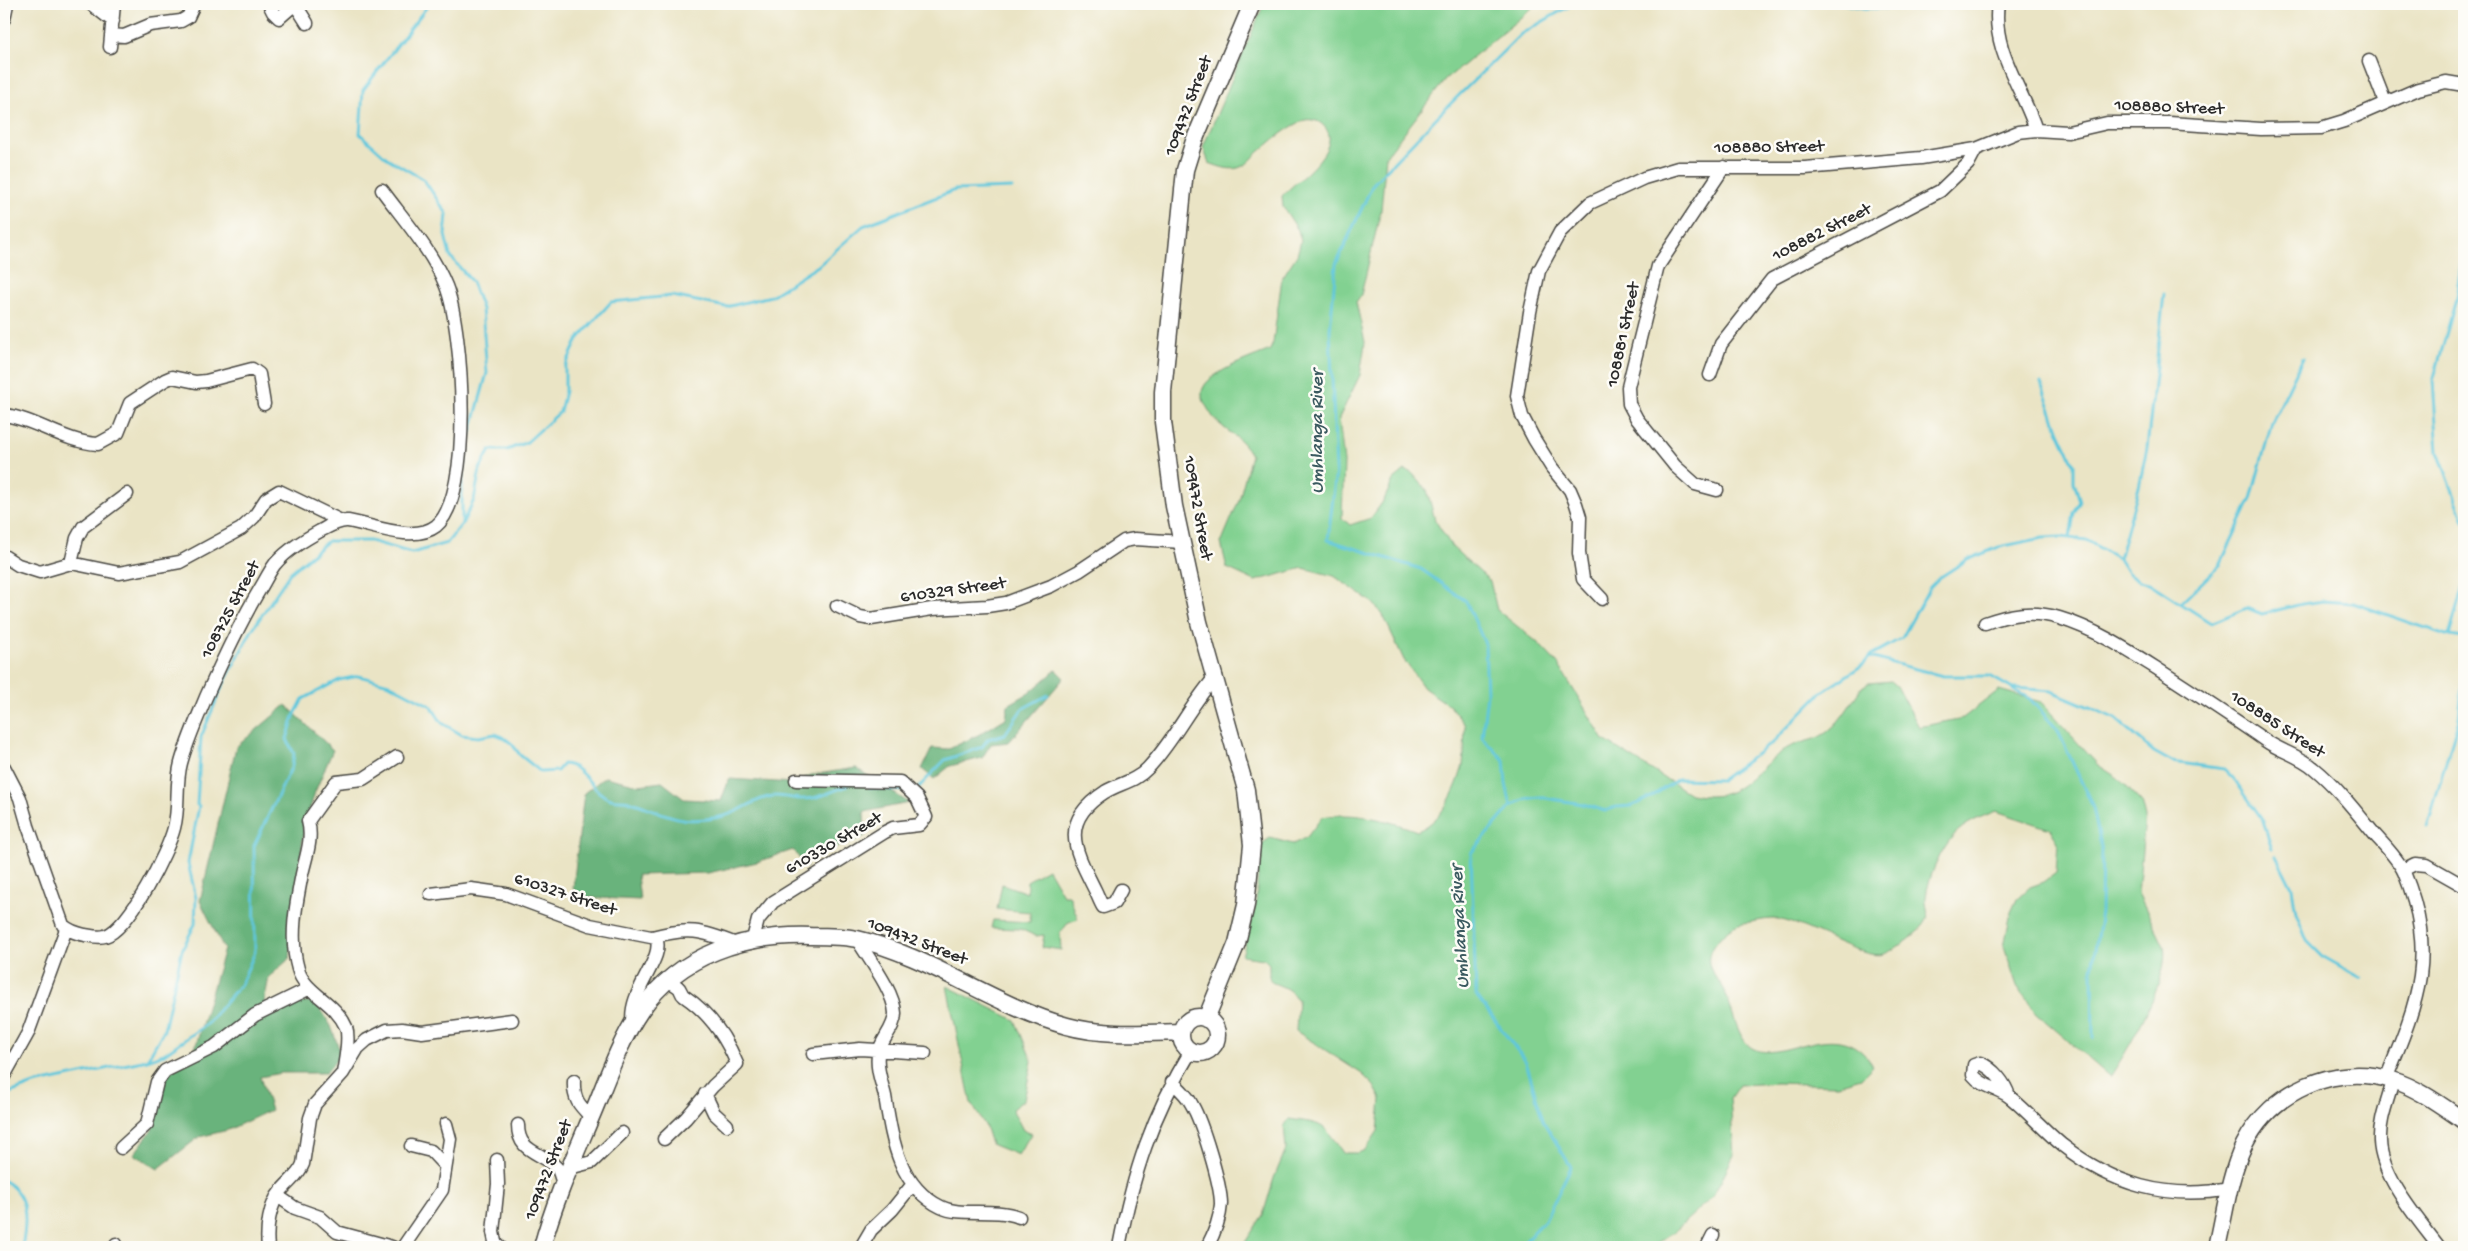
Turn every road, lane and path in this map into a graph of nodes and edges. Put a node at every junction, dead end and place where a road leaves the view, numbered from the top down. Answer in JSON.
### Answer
{"nodes":[{"id":1,"x":7,"y":4,"type":"edge"},
{"id":2,"x":91,"y":4,"type":"edge"},
{"id":3,"x":114,"y":4,"type":"edge"},
{"id":4,"x":194,"y":4,"type":"edge"},
{"id":5,"x":269,"y":4,"type":"edge"},
{"id":6,"x":1252,"y":4,"type":"edge"},
{"id":7,"x":1998,"y":4,"type":"edge"},
{"id":8,"x":4,"y":19,"type":"edge"},
{"id":9,"x":113,"y":21,"type":"junction"},
{"id":10,"x":307,"y":23,"type":"dead end"},
{"id":11,"x":2369,"y":61,"type":"dead end"},
{"id":12,"x":2464,"y":85,"type":"edge"},
{"id":13,"x":2385,"y":102,"type":"junction"},
{"id":14,"x":2036,"y":130,"type":"junction"},
{"id":15,"x":1976,"y":149,"type":"junction"},
{"id":16,"x":1724,"y":167,"type":"junction"},
{"id":17,"x":382,"y":190,"type":"dead end"},
{"id":18,"x":1710,"y":375,"type":"dead end"},
{"id":19,"x":264,"y":404,"type":"dead end"},
{"id":20,"x":4,"y":415,"type":"edge"},
{"id":21,"x":1717,"y":490,"type":"dead end"},
{"id":22,"x":127,"y":494,"type":"dead end"},
{"id":23,"x":341,"y":521,"type":"junction"},
{"id":24,"x":1182,"y":542,"type":"junction"},
{"id":25,"x":4,"y":556,"type":"edge"},
{"id":26,"x":71,"y":563,"type":"junction"},
{"id":27,"x":1602,"y":599,"type":"dead end"},
{"id":28,"x":837,"y":606,"type":"dead end"},
{"id":29,"x":1985,"y":623,"type":"dead end"},
{"id":30,"x":1216,"y":676,"type":"junction"},
{"id":31,"x":398,"y":757,"type":"dead end"},
{"id":32,"x":4,"y":767,"type":"edge"},
{"id":33,"x":796,"y":780,"type":"dead end"},
{"id":34,"x":2403,"y":870,"type":"junction"},
{"id":35,"x":2464,"y":886,"type":"edge"},
{"id":36,"x":1121,"y":890,"type":"dead end"},
{"id":37,"x":431,"y":894,"type":"dead end"},
{"id":38,"x":66,"y":929,"type":"junction"},
{"id":39,"x":652,"y":937,"type":"junction"},
{"id":40,"x":857,"y":939,"type":"junction"},
{"id":41,"x":753,"y":940,"type":"junction"},
{"id":42,"x":736,"y":944,"type":"junction"},
{"id":43,"x":668,"y":981,"type":"junction"},
{"id":44,"x":310,"y":988,"type":"junction"},
{"id":45,"x":1206,"y":1018,"type":"junction"},
{"id":46,"x":512,"y":1020,"type":"dead end"},
{"id":47,"x":633,"y":1024,"type":"junction"},
{"id":48,"x":1180,"y":1032,"type":"junction"},
{"id":49,"x":879,"y":1050,"type":"junction"},
{"id":50,"x":1191,"y":1051,"type":"junction"},
{"id":51,"x":925,"y":1053,"type":"dead end"},
{"id":52,"x":813,"y":1054,"type":"dead end"},
{"id":53,"x":343,"y":1073,"type":"junction"},
{"id":54,"x":4,"y":1076,"type":"edge"},
{"id":55,"x":2390,"y":1080,"type":"junction"},
{"id":56,"x":574,"y":1081,"type":"dead end"},
{"id":57,"x":1172,"y":1082,"type":"junction"},
{"id":58,"x":705,"y":1094,"type":"junction"},
{"id":59,"x":2009,"y":1096,"type":"dead end"},
{"id":60,"x":591,"y":1117,"type":"junction"},
{"id":61,"x":2464,"y":1121,"type":"edge"},
{"id":62,"x":446,"y":1124,"type":"dead end"},
{"id":63,"x":518,"y":1125,"type":"dead end"},
{"id":64,"x":726,"y":1125,"type":"dead end"},
{"id":65,"x":622,"y":1133,"type":"dead end"},
{"id":66,"x":664,"y":1139,"type":"dead end"},
{"id":67,"x":411,"y":1146,"type":"dead end"},
{"id":68,"x":121,"y":1148,"type":"dead end"},
{"id":69,"x":497,"y":1160,"type":"dead end"},
{"id":70,"x":445,"y":1166,"type":"junction"},
{"id":71,"x":566,"y":1175,"type":"junction"},
{"id":72,"x":913,"y":1184,"type":"junction"},
{"id":73,"x":2230,"y":1189,"type":"junction"},
{"id":74,"x":276,"y":1198,"type":"junction"},
{"id":75,"x":1019,"y":1217,"type":"dead end"},
{"id":76,"x":1713,"y":1235,"type":"dead end"},
{"id":77,"x":359,"y":1238,"type":"junction"},
{"id":78,"x":268,"y":1247,"type":"edge"},
{"id":79,"x":349,"y":1247,"type":"edge"},
{"id":80,"x":392,"y":1247,"type":"edge"},
{"id":81,"x":403,"y":1247,"type":"edge"},
{"id":82,"x":500,"y":1247,"type":"edge"},
{"id":83,"x":542,"y":1247,"type":"edge"},
{"id":84,"x":861,"y":1247,"type":"edge"},
{"id":85,"x":1119,"y":1247,"type":"edge"},
{"id":86,"x":1206,"y":1247,"type":"edge"},
{"id":87,"x":1707,"y":1247,"type":"edge"},
{"id":88,"x":2217,"y":1247,"type":"edge"},
{"id":89,"x":2439,"y":1247,"type":"edge"}],
"edges":[{"from":1,"to":8,"type":"street"},
{"from":2,"to":9,"type":"street"},
{"from":3,"to":9,"type":"street"},
{"from":4,"to":9,"type":"street"},
{"from":5,"to":10,"type":"street"},
{"from":6,"to":24,"type":"street","name":"109472 Street"},
{"from":7,"to":14,"type":"street"},
{"from":11,"to":13,"type":"street"},
{"from":12,"to":13,"type":"street","name":"108880 Street"},
{"from":13,"to":14,"type":"street","name":"108880 Street"},
{"from":14,"to":15,"type":"street","name":"108880 Street"},
{"from":15,"to":16,"type":"street","name":"108880 Street"},
{"from":15,"to":18,"type":"street","name":"108882 Street"},
{"from":16,"to":21,"type":"street","name":"108881 Street"},
{"from":16,"to":27,"type":"street","name":"108880 Street"},
{"from":17,"to":23,"type":"street"},
{"from":19,"to":20,"type":"street"},
{"from":22,"to":26,"type":"street"},
{"from":23,"to":26,"type":"street"},
{"from":23,"to":38,"type":"street","name":"108725 Street"},
{"from":24,"to":28,"type":"street","name":"610329 Street"},
{"from":24,"to":30,"type":"street","name":"109472 Street"},
{"from":25,"to":26,"type":"street"},
{"from":29,"to":34,"type":"street","name":"108885 Street"},
{"from":30,"to":36,"type":"street"},
{"from":30,"to":45,"type":"street","name":"109472 Street"},
{"from":31,"to":44,"type":"street"},
{"from":32,"to":38,"type":"street"},
{"from":33,"to":41,"type":"street","name":"610330 Street"},
{"from":34,"to":35,"type":"street"},
{"from":34,"to":55,"type":"street","name":"108885 Street"},
{"from":37,"to":39,"type":"street","name":"610327 Street"},
{"from":38,"to":54,"type":"street"},
{"from":39,"to":42,"type":"street"},
{"from":39,"to":47,"type":"street"},
{"from":40,"to":41,"type":"street","name":"109472 Street"},
{"from":40,"to":48,"type":"street","name":"109472 Street"},
{"from":40,"to":49,"type":"street"},
{"from":41,"to":42,"type":"street","name":"109472 Street"},
{"from":42,"to":43,"type":"street","name":"109472 Street"},
{"from":43,"to":47,"type":"street","name":"109472 Street"},
{"from":43,"to":58,"type":"street"},
{"from":44,"to":53,"type":"street"},
{"from":44,"to":68,"type":"street"},
{"from":45,"to":48,"type":"street"},
{"from":45,"to":50,"type":"street"},
{"from":46,"to":53,"type":"street"},
{"from":47,"to":60,"type":"street","name":"109472 Street"},
{"from":48,"to":50,"type":"street"},
{"from":49,"to":51,"type":"street"},
{"from":49,"to":52,"type":"street"},
{"from":49,"to":72,"type":"street"},
{"from":50,"to":57,"type":"street"},
{"from":53,"to":74,"type":"street"},
{"from":55,"to":61,"type":"street"},
{"from":55,"to":73,"type":"street"},
{"from":55,"to":89,"type":"street","name":"108885 Street"},
{"from":56,"to":60,"type":"street"},
{"from":57,"to":85,"type":"street"},
{"from":57,"to":86,"type":"street"},
{"from":58,"to":64,"type":"street"},
{"from":58,"to":66,"type":"street"},
{"from":59,"to":73,"type":"street"},
{"from":60,"to":71,"type":"street","name":"109472 Street"},
{"from":62,"to":70,"type":"street"},
{"from":63,"to":71,"type":"street"},
{"from":65,"to":71,"type":"street"},
{"from":67,"to":70,"type":"street"},
{"from":69,"to":82,"type":"street"},
{"from":70,"to":81,"type":"street"},
{"from":71,"to":83,"type":"street","name":"109472 Street"},
{"from":72,"to":75,"type":"street"},
{"from":72,"to":84,"type":"street"},
{"from":73,"to":88,"type":"street"},
{"from":74,"to":77,"type":"street"},
{"from":74,"to":78,"type":"street"},
{"from":76,"to":87,"type":"street"},
{"from":77,"to":79,"type":"street"},
{"from":77,"to":80,"type":"street"}]}
